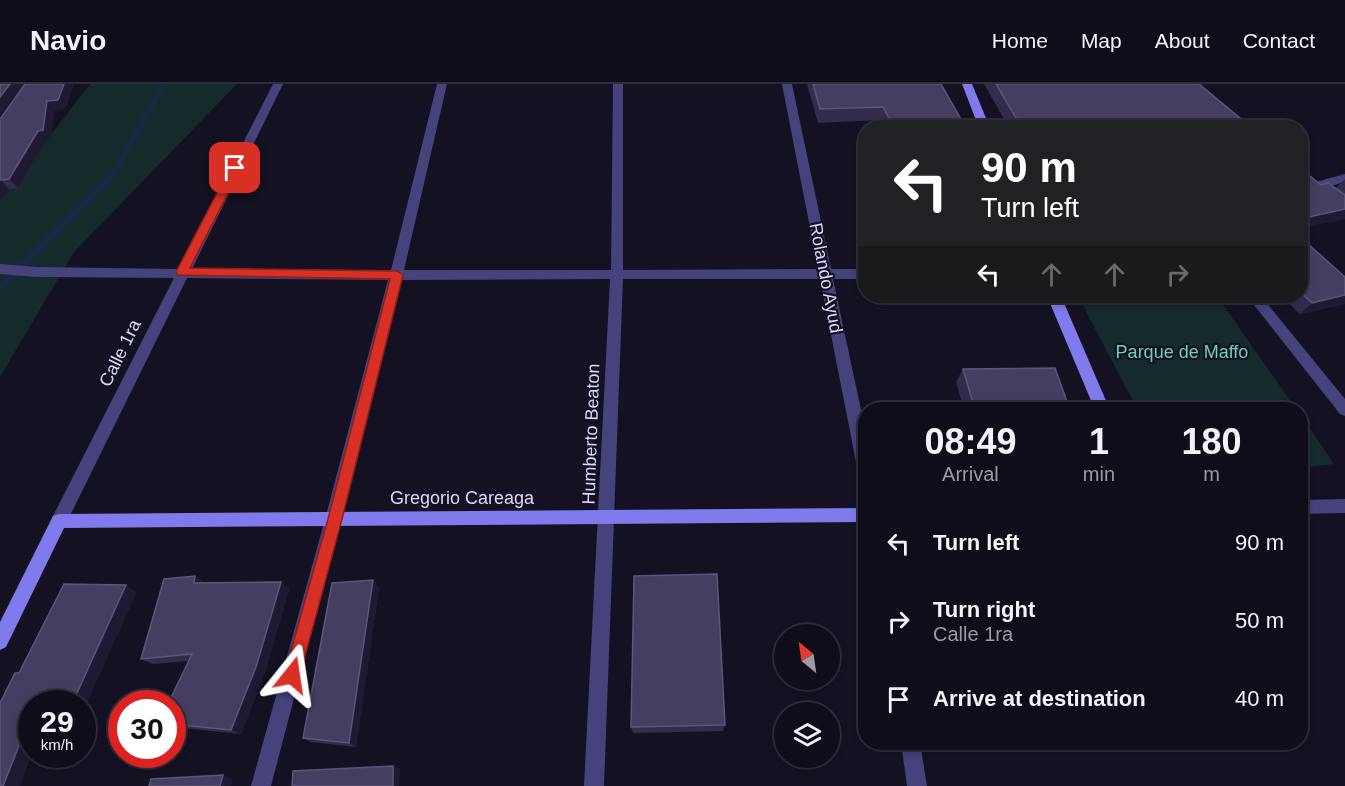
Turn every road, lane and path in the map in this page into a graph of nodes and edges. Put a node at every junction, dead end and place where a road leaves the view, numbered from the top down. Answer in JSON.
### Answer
{"nodes":[{"id":1,"x":278,"y":84,"type":"edge"},
{"id":2,"x":442,"y":84,"type":"edge"},
{"id":3,"x":618,"y":84,"type":"edge"},
{"id":4,"x":787,"y":84,"type":"edge"},
{"id":5,"x":967,"y":84,"type":"edge"},
{"id":6,"x":982,"y":120,"type":"edge"},
{"id":7,"x":1345,"y":178,"type":"edge"},
{"id":8,"x":1330,"y":198,"type":"edge"},
{"id":9,"x":0,"y":269,"type":"edge"},
{"id":10,"x":182,"y":272,"type":"junction"},
{"id":11,"x":617,"y":274,"type":"junction"},
{"id":12,"x":825,"y":274,"type":"junction"},
{"id":13,"x":858,"y":274,"type":"edge"},
{"id":14,"x":397,"y":275,"type":"junction"},
{"id":15,"x":1057,"y":303,"type":"edge"},
{"id":16,"x":1260,"y":303,"type":"edge"},
{"id":17,"x":1100,"y":402,"type":"edge"},
{"id":18,"x":1345,"y":410,"type":"edge"},
{"id":19,"x":858,"y":433,"type":"edge"},
{"id":20,"x":1345,"y":506,"type":"edge"},
{"id":21,"x":1308,"y":507,"type":"edge"},
{"id":22,"x":858,"y":515,"type":"edge"},
{"id":23,"x":607,"y":517,"type":"junction"},
{"id":24,"x":335,"y":519,"type":"junction"},
{"id":25,"x":59,"y":521,"type":"junction"},
{"id":26,"x":0,"y":641,"type":"edge"},
{"id":27,"x":911,"y":750,"type":"edge"},
{"id":28,"x":261,"y":786,"type":"edge"},
{"id":29,"x":594,"y":786,"type":"edge"},
{"id":30,"x":917,"y":786,"type":"edge"}],
"edges":[{"from":1,"to":10,"type":"street","name":"Calle 1ra"},
{"from":2,"to":14,"type":"street"},
{"from":3,"to":11,"type":"street","name":"Humberto Beaton"},
{"from":4,"to":12,"type":"street","name":"Rolando Ayud"},
{"from":5,"to":6,"type":"main road"},
{"from":7,"to":8,"type":"street"},
{"from":9,"to":10,"type":"street"},
{"from":10,"to":14,"type":"street"},
{"from":10,"to":25,"type":"street","name":"Calle 1ra"},
{"from":11,"to":12,"type":"street"},
{"from":11,"to":14,"type":"street"},
{"from":11,"to":23,"type":"street","name":"Humberto Beaton"},
{"from":12,"to":13,"type":"street"},
{"from":12,"to":19,"type":"street","name":"Rolando Ayud"},
{"from":14,"to":24,"type":"street"},
{"from":15,"to":17,"type":"main road"},
{"from":16,"to":18,"type":"street"},
{"from":20,"to":21,"type":"street"},
{"from":22,"to":23,"type":"main road","name":"Gregorio Careaga"},
{"from":23,"to":24,"type":"main road","name":"Gregorio Careaga"},
{"from":23,"to":29,"type":"street","name":"Humberto Beaton"},
{"from":24,"to":25,"type":"main road","name":"Gregorio Careaga"},
{"from":24,"to":28,"type":"street"},
{"from":25,"to":26,"type":"main road","name":"Calle 1ra"},
{"from":27,"to":30,"type":"street"}]}
